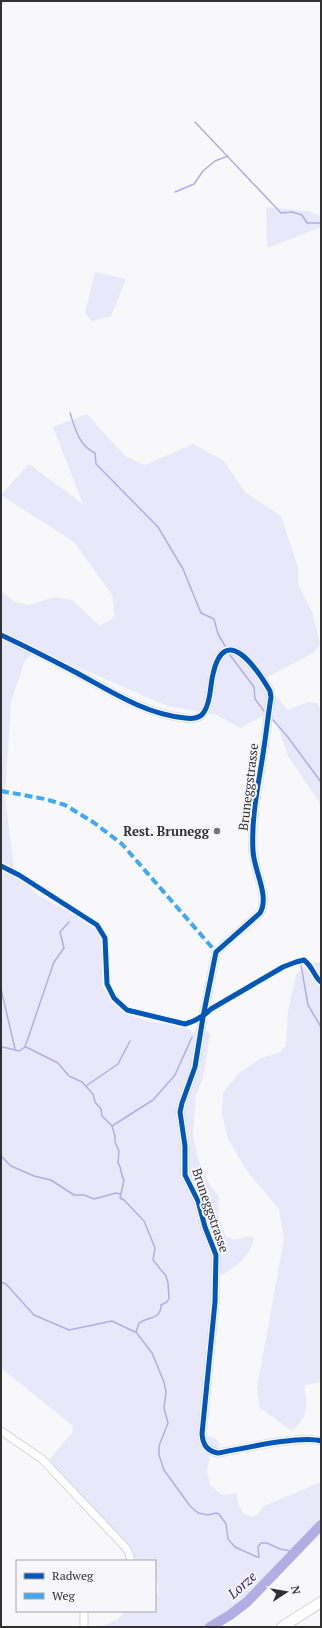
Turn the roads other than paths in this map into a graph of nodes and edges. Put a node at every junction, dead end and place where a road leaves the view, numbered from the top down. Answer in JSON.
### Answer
{"nodes":[{"id":1,"x":1,"y":635,"type":"edge"},
{"id":2,"x":1,"y":1431,"type":"edge"},
{"id":3,"x":321,"y":1441,"type":"edge"},
{"id":4,"x":130,"y":1560,"type":"edge"},
{"id":5,"x":321,"y":1602,"type":"edge"},
{"id":6,"x":84,"y":1612,"type":"edge"},
{"id":7,"x":84,"y":1627,"type":"edge"},
{"id":8,"x":282,"y":1627,"type":"edge"}],
"edges":[{"from":1,"to":3,"type":"street","name":"Bruneggstrasse"},
{"from":2,"to":4,"type":"street"},
{"from":5,"to":8,"type":"main road"},
{"from":6,"to":7,"type":"street"}]}
